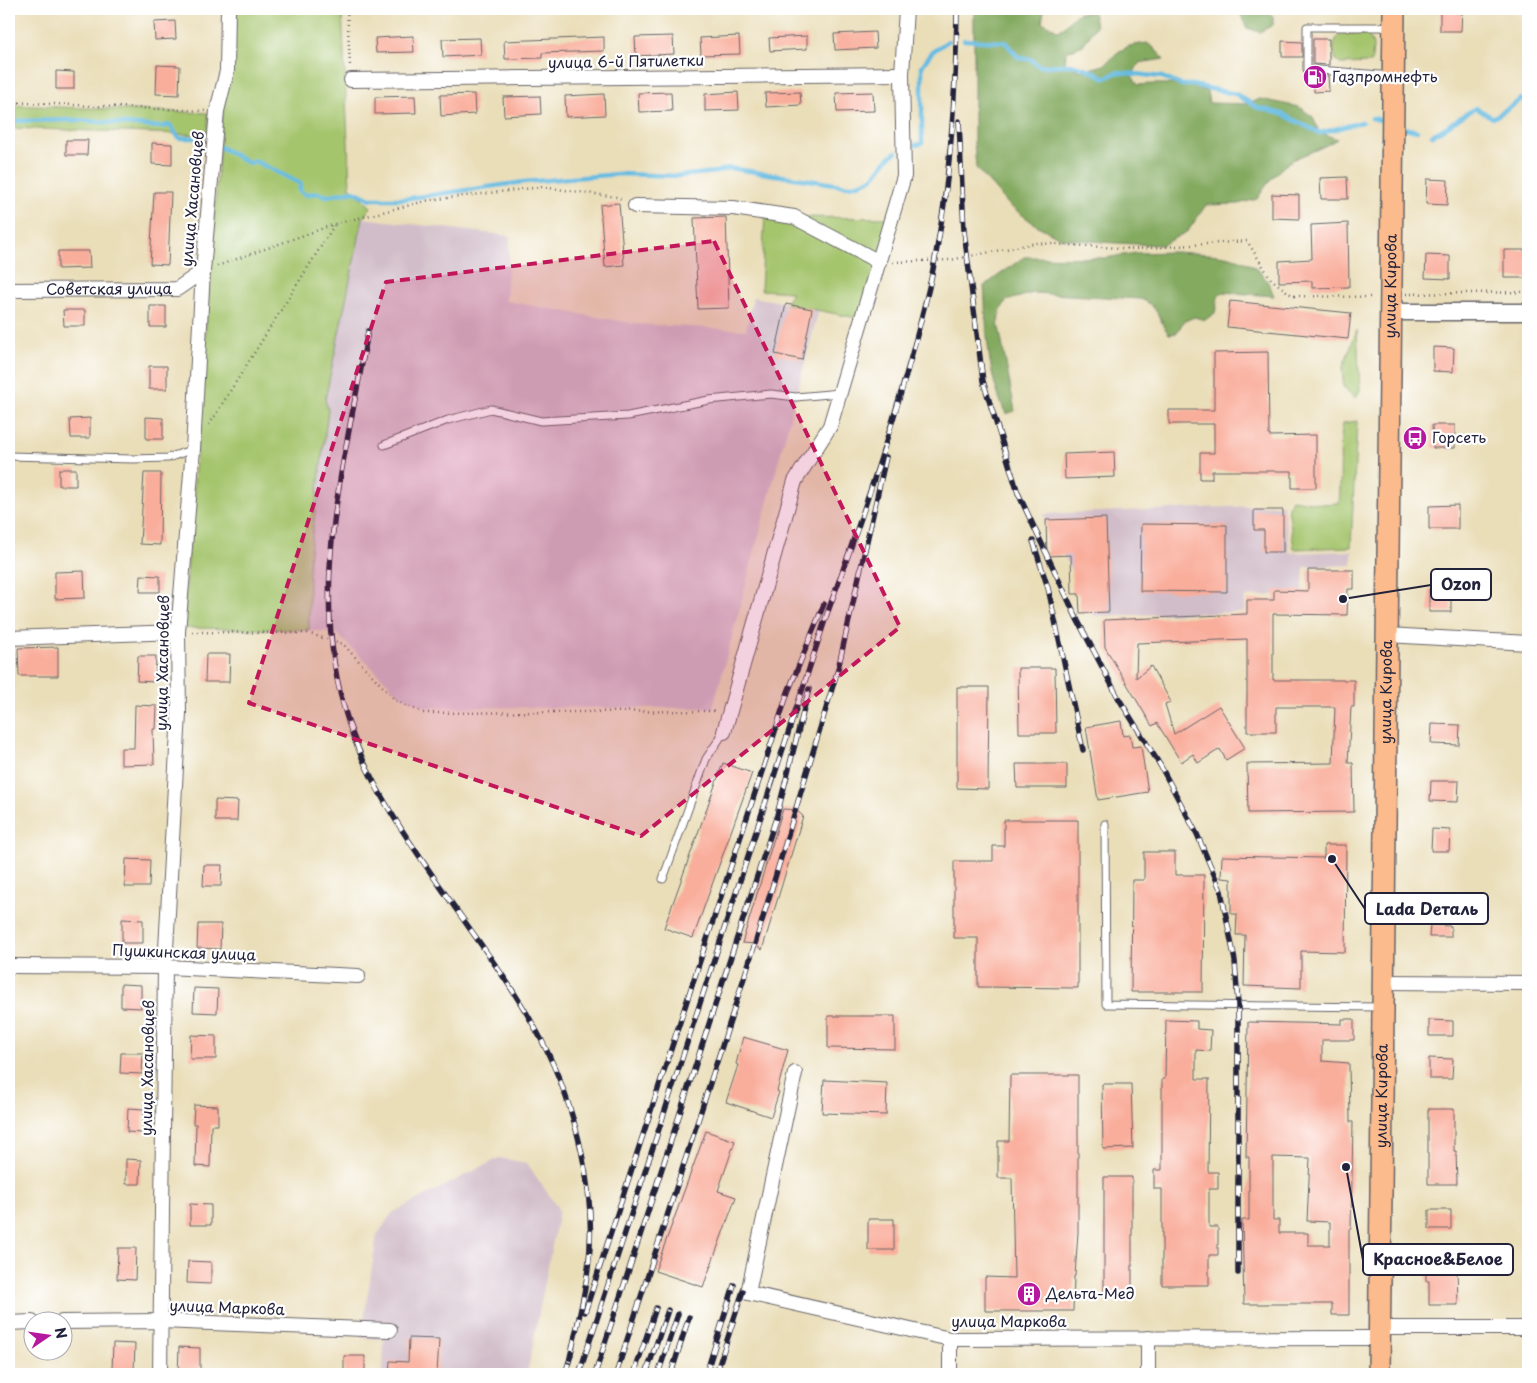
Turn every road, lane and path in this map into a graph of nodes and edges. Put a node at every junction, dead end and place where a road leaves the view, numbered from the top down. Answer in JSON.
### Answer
{"nodes":[{"id":1,"x":228,"y":9,"type":"edge"},
{"id":2,"x":346,"y":9,"type":"edge"},
{"id":3,"x":906,"y":9,"type":"edge"},
{"id":4,"x":1394,"y":18,"type":"edge"},
{"id":5,"x":902,"y":74,"type":"junction"},
{"id":6,"x":1393,"y":76,"type":"junction"},
{"id":7,"x":351,"y":80,"type":"joint"},
{"id":8,"x":9,"y":102,"type":"edge"},
{"id":9,"x":217,"y":112,"type":"junction"},
{"id":10,"x":634,"y":206,"type":"joint"},
{"id":11,"x":336,"y":224,"type":"junction"},
{"id":12,"x":879,"y":262,"type":"junction"},
{"id":13,"x":202,"y":271,"type":"junction"},
{"id":14,"x":9,"y":290,"type":"edge"},
{"id":15,"x":1528,"y":292,"type":"edge"},
{"id":16,"x":1422,"y":293,"type":"dead end"},
{"id":17,"x":1364,"y":298,"type":"dead end"},
{"id":18,"x":1390,"y":312,"type":"junction"},
{"id":19,"x":1528,"y":312,"type":"edge"},
{"id":20,"x":840,"y":394,"type":"junction"},
{"id":21,"x":384,"y":445,"type":"dead end"},
{"id":22,"x":193,"y":449,"type":"junction"},
{"id":23,"x":9,"y":456,"type":"edge"},
{"id":24,"x":178,"y":632,"type":"junction"},
{"id":25,"x":1387,"y":635,"type":"junction"},
{"id":26,"x":9,"y":638,"type":"edge"},
{"id":27,"x":1528,"y":643,"type":"edge"},
{"id":28,"x":730,"y":711,"type":"junction"},
{"id":29,"x":724,"y":732,"type":"joint"},
{"id":30,"x":1105,"y":824,"type":"dead end"},
{"id":31,"x":663,"y":879,"type":"dead end"},
{"id":32,"x":9,"y":966,"type":"edge"},
{"id":33,"x":166,"y":967,"type":"junction"},
{"id":34,"x":358,"y":976,"type":"dead end"},
{"id":35,"x":1384,"y":982,"type":"junction"},
{"id":36,"x":1528,"y":983,"type":"edge"},
{"id":37,"x":1383,"y":1007,"type":"junction"},
{"id":38,"x":795,"y":1073,"type":"dead end"},
{"id":39,"x":160,"y":1321,"type":"junction"},
{"id":40,"x":9,"y":1322,"type":"edge"},
{"id":41,"x":22,"y":1322,"type":"edge"},
{"id":42,"x":72,"y":1322,"type":"edge"},
{"id":43,"x":1528,"y":1328,"type":"edge"},
{"id":44,"x":390,"y":1330,"type":"dead end"},
{"id":45,"x":1380,"y":1333,"type":"junction"},
{"id":46,"x":1148,"y":1338,"type":"junction"},
{"id":47,"x":950,"y":1339,"type":"junction"},
{"id":48,"x":160,"y":1374,"type":"edge"},
{"id":49,"x":950,"y":1374,"type":"edge"},
{"id":50,"x":1148,"y":1374,"type":"edge"},
{"id":51,"x":1379,"y":1374,"type":"edge"}],
"edges":[{"from":1,"to":9,"type":"street","name":"улица Хасановцев"},
{"from":2,"to":7,"type":"path"},
{"from":3,"to":5,"type":"street"},
{"from":4,"to":6,"type":"main road","name":"улица Кирова"},
{"from":4,"to":6,"type":"lane"},
{"from":5,"to":7,"type":"street","name":"улица 6-й Пятилетки"},
{"from":5,"to":12,"type":"street"},
{"from":6,"to":18,"type":"main road","name":"улица Кирова"},
{"from":8,"to":9,"type":"path"},
{"from":9,"to":13,"type":"street","name":"улица Хасановцев"},
{"from":10,"to":11,"type":"path"},
{"from":10,"to":12,"type":"street"},
{"from":11,"to":13,"type":"path"},
{"from":11,"to":22,"type":"path"},
{"from":12,"to":17,"type":"path"},
{"from":12,"to":20,"type":"street"},
{"from":13,"to":14,"type":"street","name":"Советская улица"},
{"from":13,"to":22,"type":"street","name":"улица Хасановцев"},
{"from":15,"to":16,"type":"path"},
{"from":18,"to":19,"type":"street"},
{"from":18,"to":25,"type":"main road","name":"улица Кирова"},
{"from":20,"to":21,"type":"lane"},
{"from":20,"to":28,"type":"street"},
{"from":22,"to":23,"type":"lane"},
{"from":22,"to":24,"type":"street","name":"улица Хасановцев"},
{"from":24,"to":26,"type":"street"},
{"from":24,"to":28,"type":"path"},
{"from":24,"to":33,"type":"street","name":"улица Хасановцев"},
{"from":25,"to":27,"type":"street"},
{"from":25,"to":35,"type":"main road","name":"улица Кирова"},
{"from":28,"to":29,"type":"street"},
{"from":29,"to":31,"type":"lane"},
{"from":30,"to":37,"type":"lane"},
{"from":32,"to":33,"type":"street","name":"Пушкинская улица"},
{"from":33,"to":34,"type":"street","name":"Пушкинская улица"},
{"from":33,"to":39,"type":"street","name":"улица Хасановцев"},
{"from":35,"to":36,"type":"street"},
{"from":35,"to":37,"type":"main road","name":"улица Кирова"},
{"from":37,"to":45,"type":"main road","name":"улица Кирова"},
{"from":38,"to":47,"type":"street","name":"улица Маркова"},
{"from":39,"to":42,"type":"street","name":"улица Маркова"},
{"from":39,"to":44,"type":"street","name":"улица Маркова"},
{"from":39,"to":48,"type":"street","name":"улица Хасановцев"},
{"from":40,"to":41,"type":"street"},
{"from":43,"to":45,"type":"street","name":"улица Маркова"},
{"from":45,"to":46,"type":"street","name":"улица Маркова"},
{"from":45,"to":51,"type":"main road","name":"улица Кирова"},
{"from":46,"to":47,"type":"street","name":"улица Маркова"},
{"from":46,"to":50,"type":"street"},
{"from":47,"to":49,"type":"street"}]}
